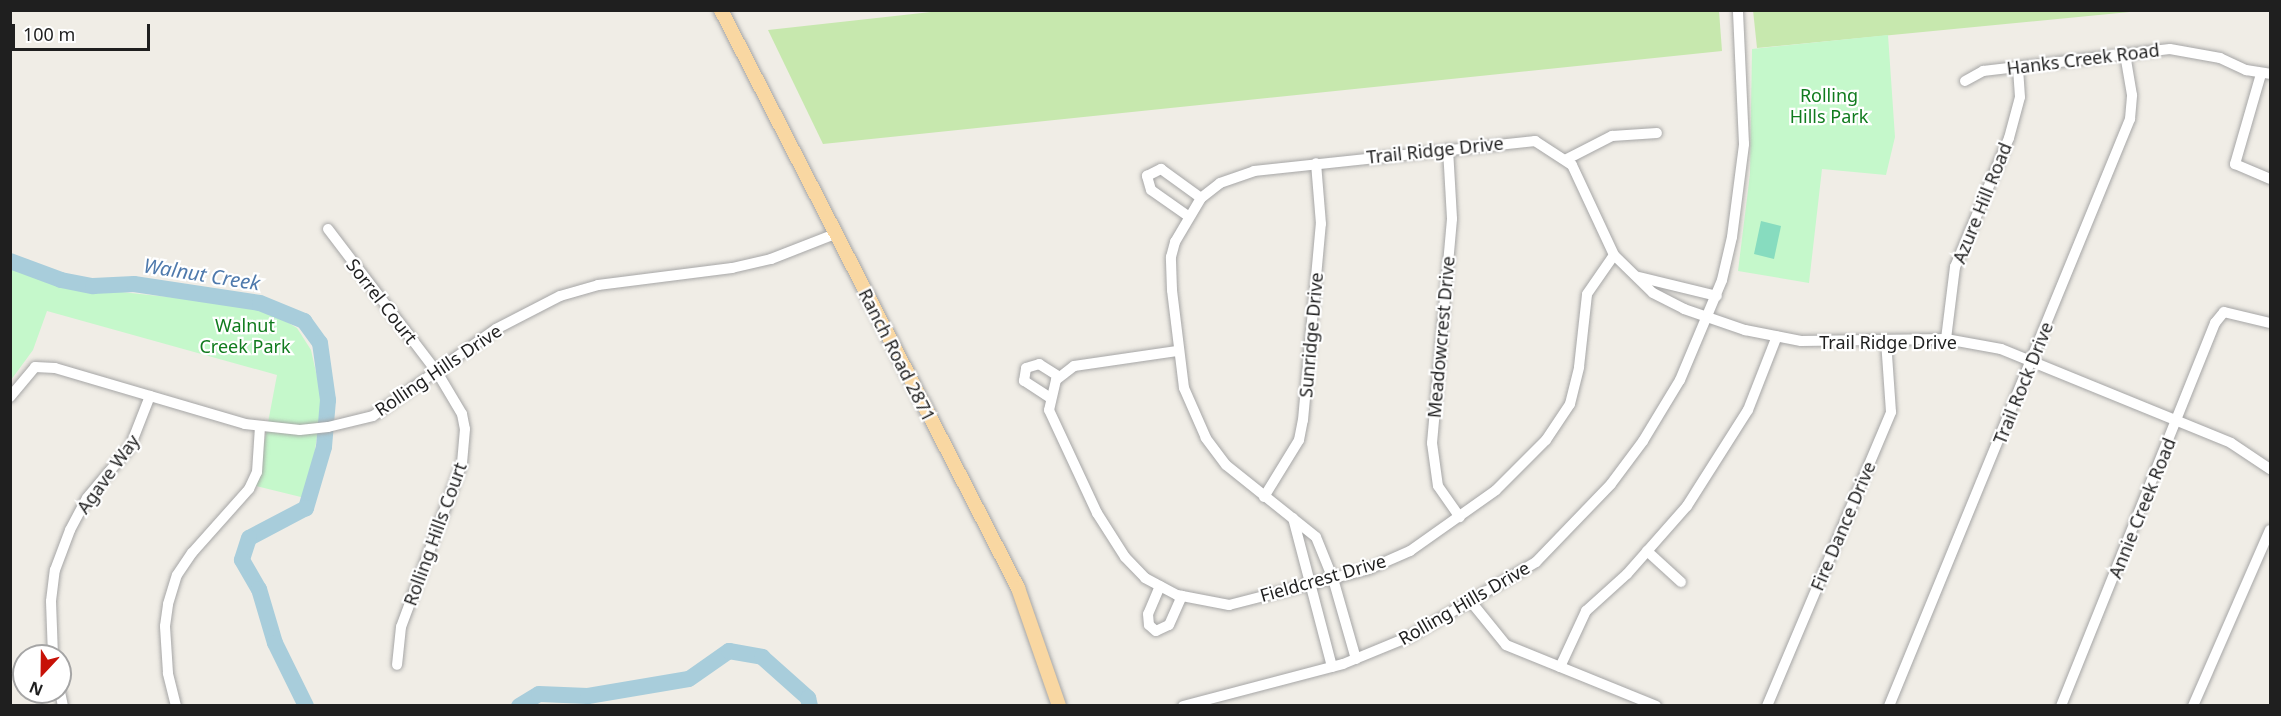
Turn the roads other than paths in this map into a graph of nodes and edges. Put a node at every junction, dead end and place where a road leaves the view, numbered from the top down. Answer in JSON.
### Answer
{"nodes":[{"id":1,"x":721,"y":10,"type":"edge"},
{"id":2,"x":1738,"y":10,"type":"edge"},
{"id":3,"x":2125,"y":54,"type":"junction"},
{"id":4,"x":2018,"y":67,"type":"junction"},
{"id":5,"x":2266,"y":74,"type":"edge"},
{"id":6,"x":1965,"y":81,"type":"dead end"},
{"id":7,"x":1657,"y":133,"type":"dead end"},
{"id":8,"x":1448,"y":149,"type":"junction"},
{"id":9,"x":1567,"y":159,"type":"junction"},
{"id":10,"x":1316,"y":163,"type":"junction"},
{"id":11,"x":2271,"y":179,"type":"edge"},
{"id":12,"x":1201,"y":198,"type":"junction"},
{"id":13,"x":1188,"y":216,"type":"junction"},
{"id":14,"x":328,"y":229,"type":"dead end"},
{"id":15,"x":835,"y":234,"type":"junction"},
{"id":16,"x":1614,"y":255,"type":"junction"},
{"id":17,"x":1639,"y":277,"type":"junction"},
{"id":18,"x":1717,"y":296,"type":"junction"},
{"id":19,"x":1709,"y":318,"type":"junction"},
{"id":20,"x":2271,"y":323,"type":"edge"},
{"id":21,"x":1776,"y":336,"type":"junction"},
{"id":22,"x":1946,"y":339,"type":"junction"},
{"id":23,"x":1886,"y":340,"type":"junction"},
{"id":24,"x":1177,"y":351,"type":"junction"},
{"id":25,"x":2032,"y":363,"type":"junction"},
{"id":26,"x":437,"y":372,"type":"junction"},
{"id":27,"x":1059,"y":376,"type":"junction"},
{"id":28,"x":150,"y":396,"type":"junction"},
{"id":29,"x":10,"y":397,"type":"edge"},
{"id":30,"x":1049,"y":397,"type":"junction"},
{"id":31,"x":2177,"y":421,"type":"junction"},
{"id":32,"x":260,"y":427,"type":"junction"},
{"id":33,"x":2271,"y":469,"type":"edge"},
{"id":34,"x":1264,"y":497,"type":"junction"},
{"id":35,"x":1460,"y":517,"type":"junction"},
{"id":36,"x":1293,"y":518,"type":"junction"},
{"id":37,"x":2271,"y":530,"type":"edge"},
{"id":38,"x":1647,"y":551,"type":"junction"},
{"id":39,"x":1333,"y":579,"type":"junction"},
{"id":40,"x":1681,"y":582,"type":"dead end"},
{"id":41,"x":1309,"y":585,"type":"junction"},
{"id":42,"x":1160,"y":586,"type":"junction"},
{"id":43,"x":1182,"y":596,"type":"junction"},
{"id":44,"x":1472,"y":603,"type":"junction"},
{"id":45,"x":53,"y":644,"type":"edge"},
{"id":46,"x":1356,"y":659,"type":"junction"},
{"id":47,"x":397,"y":665,"type":"dead end"},
{"id":48,"x":1332,"y":667,"type":"junction"},
{"id":49,"x":1560,"y":667,"type":"junction"},
{"id":50,"x":176,"y":705,"type":"edge"},
{"id":51,"x":1059,"y":705,"type":"edge"},
{"id":52,"x":1183,"y":705,"type":"edge"},
{"id":53,"x":1656,"y":705,"type":"edge"},
{"id":54,"x":1767,"y":705,"type":"edge"},
{"id":55,"x":1889,"y":705,"type":"edge"},
{"id":56,"x":2061,"y":705,"type":"edge"},
{"id":57,"x":2193,"y":705,"type":"edge"}],
"edges":[{"from":1,"to":15,"type":"main road","name":"Ranch Road 2871"},
{"from":2,"to":18,"type":"street","name":"Rolling Hills Drive"},
{"from":3,"to":4,"type":"street","name":"Hanks Creek Road"},
{"from":3,"to":5,"type":"street","name":"Hanks Creek Road"},
{"from":3,"to":25,"type":"street","name":"Trail Rock Drive"},
{"from":4,"to":6,"type":"street","name":"Hanks Creek Road"},
{"from":4,"to":22,"type":"street","name":"Azure Hill Road"},
{"from":5,"to":11,"type":"street"},
{"from":7,"to":9,"type":"street"},
{"from":8,"to":9,"type":"street","name":"Trail Ridge Drive"},
{"from":8,"to":10,"type":"street","name":"Trail Ridge Drive"},
{"from":8,"to":35,"type":"street","name":"Meadowcrest Drive"},
{"from":9,"to":16,"type":"street","name":"Trail Ridge Drive"},
{"from":10,"to":12,"type":"street","name":"Trail Ridge Drive"},
{"from":10,"to":34,"type":"street","name":"Sunridge Drive"},
{"from":12,"to":13,"type":"street","name":"Trail Ridge Drive"},
{"from":12,"to":13,"type":"street"},
{"from":13,"to":24,"type":"street","name":"Trail Ridge Drive"},
{"from":14,"to":26,"type":"street","name":"Sorrel Court"},
{"from":15,"to":26,"type":"street","name":"Rolling Hills Drive"},
{"from":15,"to":51,"type":"main road","name":"Ranch Road 2871"},
{"from":16,"to":17,"type":"street","name":"Trail Ridge Drive"},
{"from":16,"to":35,"type":"street","name":"Fieldcrest Drive"},
{"from":17,"to":18,"type":"street","name":"Trail Ridge Drive"},
{"from":17,"to":19,"type":"street","name":"Trail Ridge Drive"},
{"from":18,"to":19,"type":"street","name":"Rolling Hills Drive"},
{"from":19,"to":21,"type":"street","name":"Trail Ridge Drive"},
{"from":19,"to":44,"type":"street","name":"Rolling Hills Drive"},
{"from":20,"to":31,"type":"street","name":"Annie Creek Road"},
{"from":21,"to":23,"type":"street","name":"Trail Ridge Drive"},
{"from":21,"to":38,"type":"street"},
{"from":22,"to":23,"type":"street","name":"Trail Ridge Drive"},
{"from":22,"to":25,"type":"street","name":"Trail Ridge Drive"},
{"from":23,"to":54,"type":"street","name":"Fire Dance Drive"},
{"from":24,"to":27,"type":"street"},
{"from":24,"to":34,"type":"street","name":"Trail Ridge Drive"},
{"from":25,"to":31,"type":"street","name":"Trail Ridge Drive"},
{"from":25,"to":55,"type":"street","name":"Trail Rock Drive"},
{"from":26,"to":32,"type":"street","name":"Rolling Hills Drive"},
{"from":26,"to":47,"type":"street","name":"Rolling Hills Court"},
{"from":27,"to":30,"type":"street"},
{"from":27,"to":30,"type":"street"},
{"from":28,"to":29,"type":"street","name":"Rolling Hills Drive"},
{"from":28,"to":32,"type":"street","name":"Rolling Hills Drive"},
{"from":28,"to":45,"type":"street","name":"Agave Way"},
{"from":30,"to":42,"type":"street","name":"Fieldcrest Drive"},
{"from":31,"to":33,"type":"street","name":"Trail Ridge Drive"},
{"from":31,"to":56,"type":"street","name":"Annie Creek Road"},
{"from":32,"to":50,"type":"street"},
{"from":34,"to":36,"type":"street","name":"Trail Ridge Drive"},
{"from":35,"to":39,"type":"street","name":"Fieldcrest Drive"},
{"from":36,"to":39,"type":"street","name":"Trail Ridge Drive"},
{"from":36,"to":41,"type":"street"},
{"from":37,"to":57,"type":"street"},
{"from":38,"to":40,"type":"street"},
{"from":38,"to":49,"type":"street"},
{"from":39,"to":41,"type":"street","name":"Fieldcrest Drive"},
{"from":39,"to":46,"type":"street","name":"Trail Ridge Drive"},
{"from":41,"to":43,"type":"street","name":"Fieldcrest Drive"},
{"from":41,"to":48,"type":"street"},
{"from":42,"to":43,"type":"street","name":"Fieldcrest Drive"},
{"from":42,"to":43,"type":"street"},
{"from":44,"to":46,"type":"street","name":"Rolling Hills Drive"},
{"from":44,"to":49,"type":"street"},
{"from":46,"to":48,"type":"street","name":"Rolling Hills Drive"},
{"from":48,"to":52,"type":"street","name":"Rolling Hills Drive"},
{"from":49,"to":53,"type":"street"}]}
